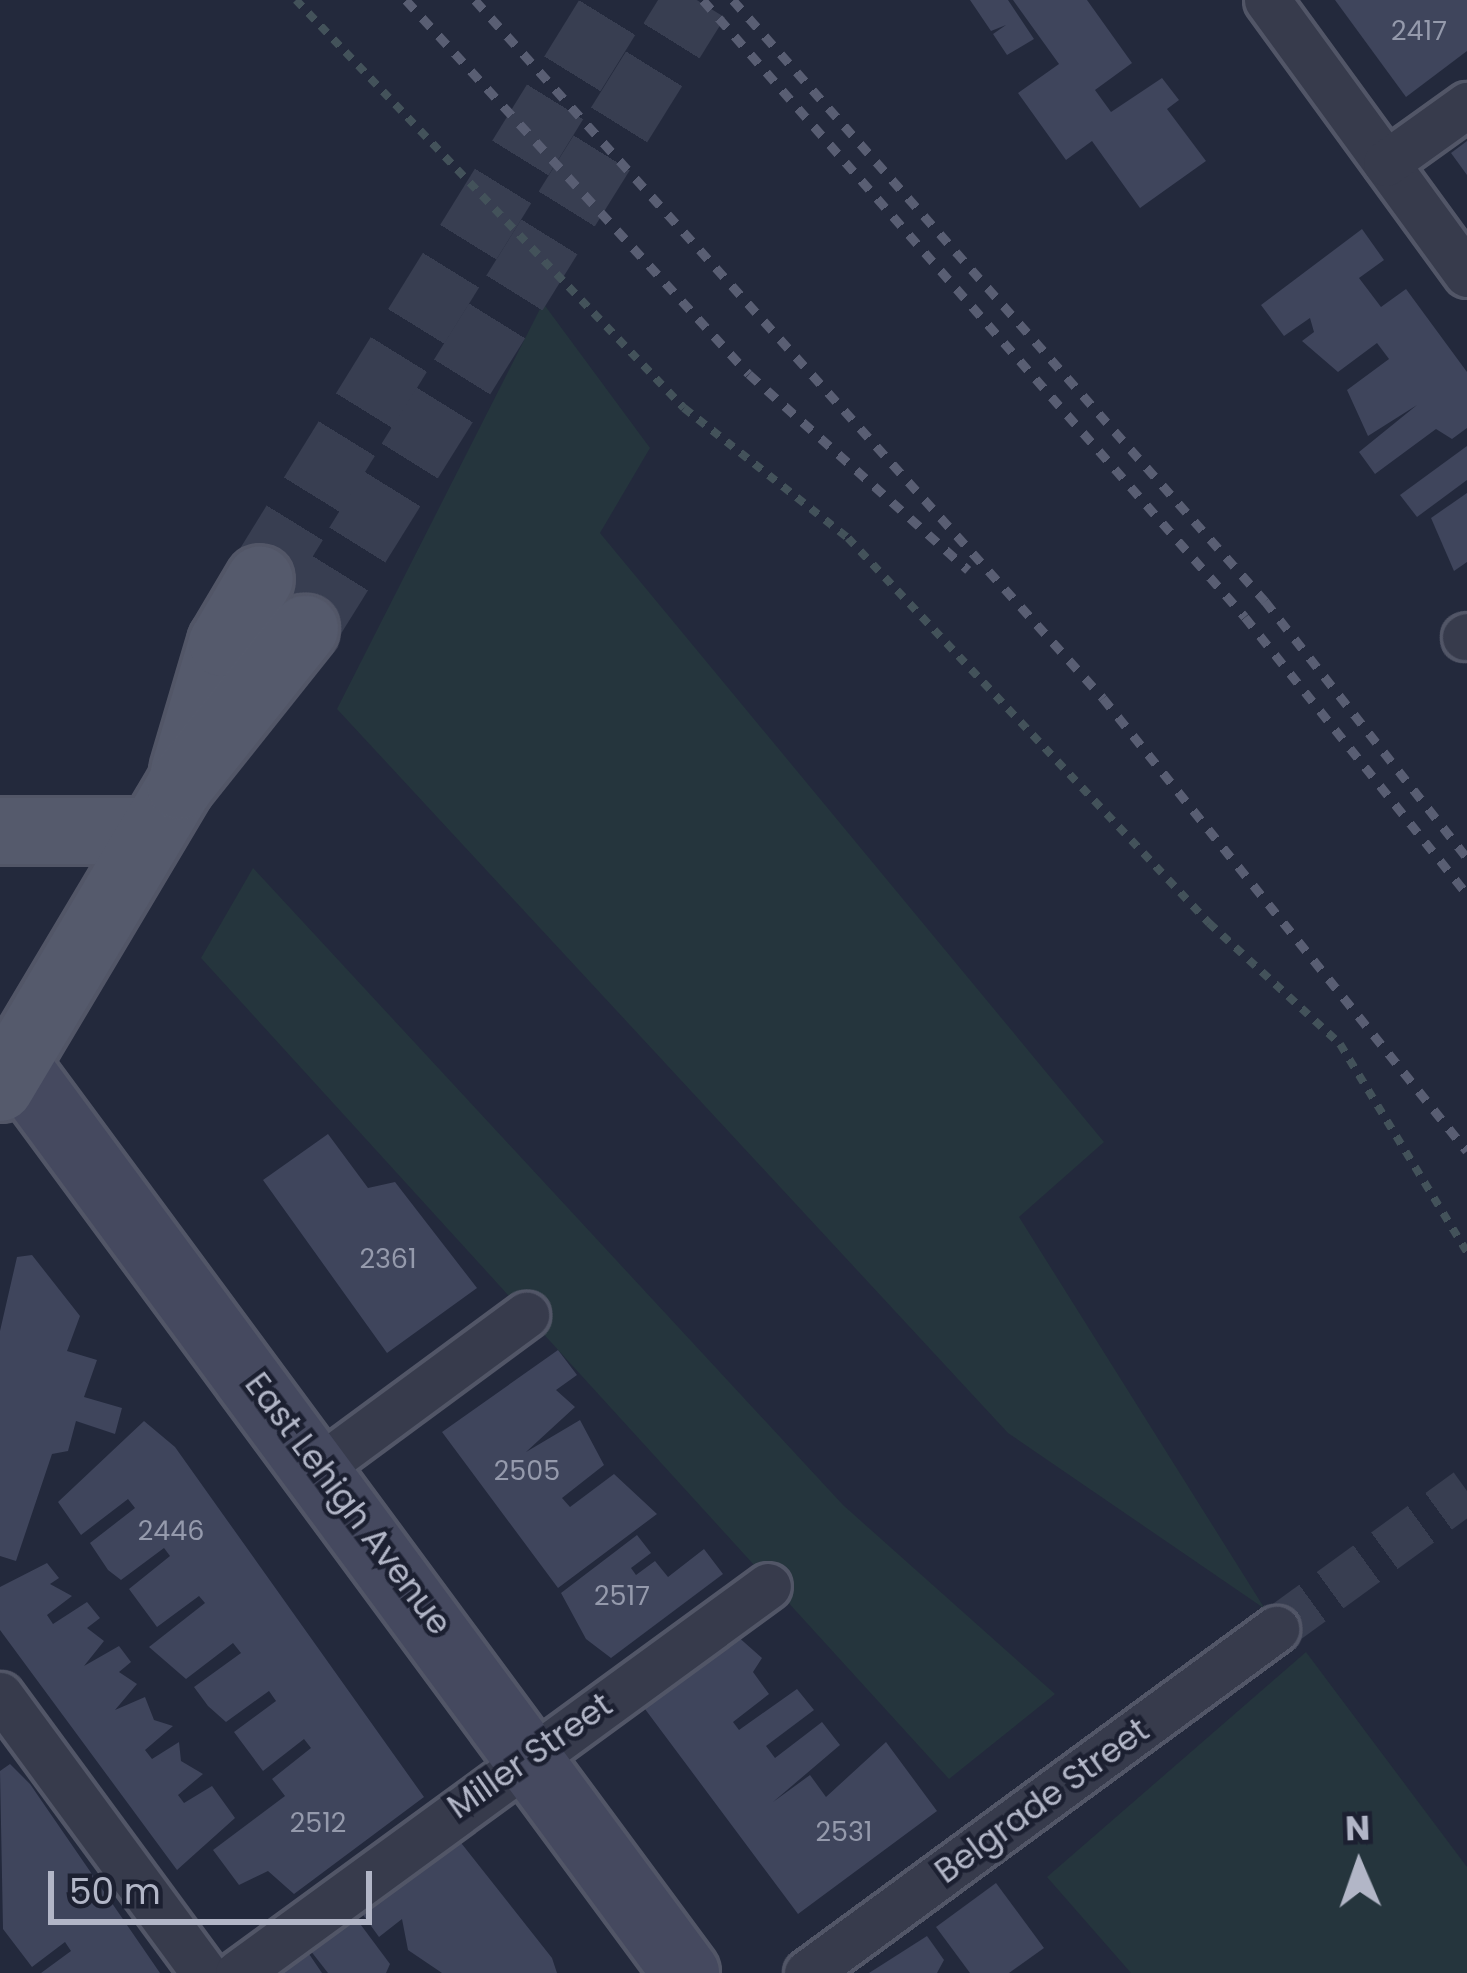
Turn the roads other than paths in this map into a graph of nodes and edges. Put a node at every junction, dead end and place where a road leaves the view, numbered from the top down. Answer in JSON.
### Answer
{"nodes":[{"id":1,"x":1267,"y":0,"type":"edge"},
{"id":2,"x":1467,"y":105,"type":"edge"},
{"id":3,"x":1386,"y":164,"type":"junction"},
{"id":4,"x":1467,"y":274,"type":"edge"},
{"id":5,"x":260,"y":579,"type":"tunnel mouth"},
{"id":6,"x":304,"y":629,"type":"tunnel mouth"},
{"id":7,"x":166,"y":808,"type":"junction"},
{"id":8,"x":0,"y":831,"type":"edge"},
{"id":9,"x":4,"y":1063,"type":"edge"},
{"id":10,"x":526,"y":1315,"type":"dead end"},
{"id":11,"x":320,"y":1466,"type":"junction"},
{"id":12,"x":768,"y":1586,"type":"dead end"},
{"id":13,"x":1276,"y":1629,"type":"tunnel mouth"},
{"id":14,"x":0,"y":1695,"type":"edge"},
{"id":15,"x":534,"y":1754,"type":"junction"},
{"id":16,"x":204,"y":1973,"type":"edge"},
{"id":17,"x":238,"y":1973,"type":"edge"},
{"id":18,"x":686,"y":1973,"type":"edge"},
{"id":19,"x":807,"y":1973,"type":"edge"}],
"edges":[{"from":1,"to":3,"type":"street"},
{"from":2,"to":3,"type":"street"},
{"from":3,"to":4,"type":"street"},
{"from":5,"to":7,"type":"main road"},
{"from":6,"to":7,"type":"main road"},
{"from":7,"to":8,"type":"main road"},
{"from":7,"to":9,"type":"main road"},
{"from":9,"to":11,"type":"main road","name":"East Lehigh Avenue"},
{"from":10,"to":11,"type":"street"},
{"from":11,"to":15,"type":"main road","name":"East Lehigh Avenue"},
{"from":12,"to":15,"type":"street","name":"Miller Street"},
{"from":13,"to":19,"type":"street","name":"Belgrade Street"},
{"from":14,"to":16,"type":"street"},
{"from":15,"to":17,"type":"street","name":"Miller Street"},
{"from":15,"to":18,"type":"main road","name":"East Lehigh Avenue"}]}
